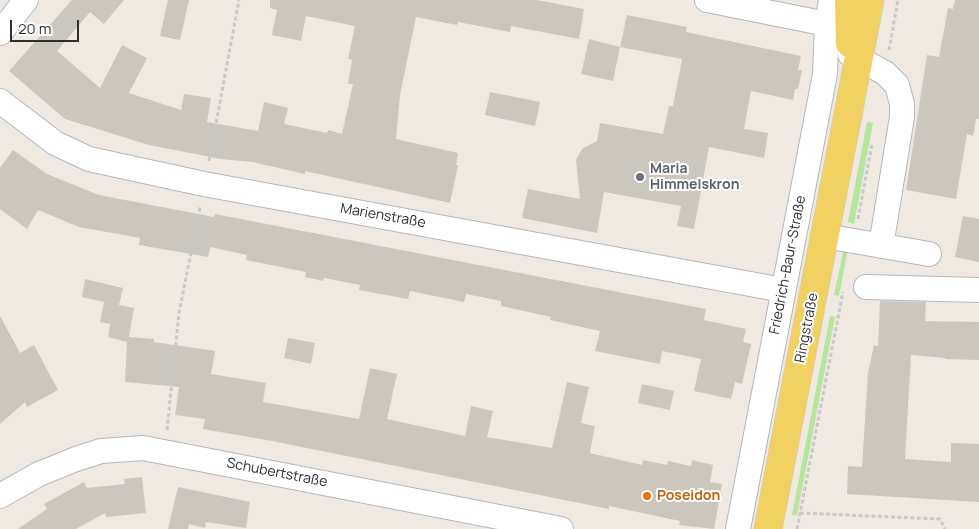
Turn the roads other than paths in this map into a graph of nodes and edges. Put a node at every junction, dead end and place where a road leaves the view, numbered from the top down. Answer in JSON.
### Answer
{"nodes":[{"id":1,"x":26,"y":0,"type":"edge"},
{"id":2,"x":707,"y":0,"type":"edge"},
{"id":3,"x":831,"y":0,"type":"edge"},
{"id":4,"x":849,"y":0,"type":"edge"},
{"id":5,"x":870,"y":0,"type":"edge"},
{"id":6,"x":828,"y":24,"type":"junction"},
{"id":7,"x":0,"y":33,"type":"edge"},
{"id":8,"x":854,"y":56,"type":"junction"},
{"id":9,"x":0,"y":101,"type":"edge"},
{"id":10,"x":825,"y":236,"type":"junction"},
{"id":11,"x":881,"y":246,"type":"junction"},
{"id":12,"x":930,"y":254,"type":"dead end"},
{"id":13,"x":866,"y":287,"type":"dead end"},
{"id":14,"x":784,"y":290,"type":"junction"},
{"id":15,"x":979,"y":290,"type":"edge"},
{"id":16,"x":0,"y":496,"type":"edge"},
{"id":17,"x":561,"y":529,"type":"edge"},
{"id":18,"x":738,"y":529,"type":"edge"},
{"id":19,"x":768,"y":529,"type":"edge"}],
"edges":[{"from":1,"to":7,"type":"street"},
{"from":2,"to":6,"type":"street"},
{"from":3,"to":6,"type":"street","name":"Friedrich-Baur-Straße"},
{"from":4,"to":8,"type":"main road","name":"Ringstraße"},
{"from":5,"to":8,"type":"main road","name":"Ringstraße"},
{"from":6,"to":14,"type":"street","name":"Friedrich-Baur-Straße"},
{"from":8,"to":10,"type":"main road","name":"Ringstraße"},
{"from":8,"to":11,"type":"street"},
{"from":9,"to":14,"type":"street","name":"Marienstraße"},
{"from":10,"to":11,"type":"street"},
{"from":10,"to":19,"type":"main road","name":"Ringstraße"},
{"from":11,"to":12,"type":"street"},
{"from":13,"to":15,"type":"street"},
{"from":14,"to":18,"type":"street","name":"Friedrich-Baur-Straße"},
{"from":16,"to":17,"type":"street","name":"Schubertstraße"}]}
